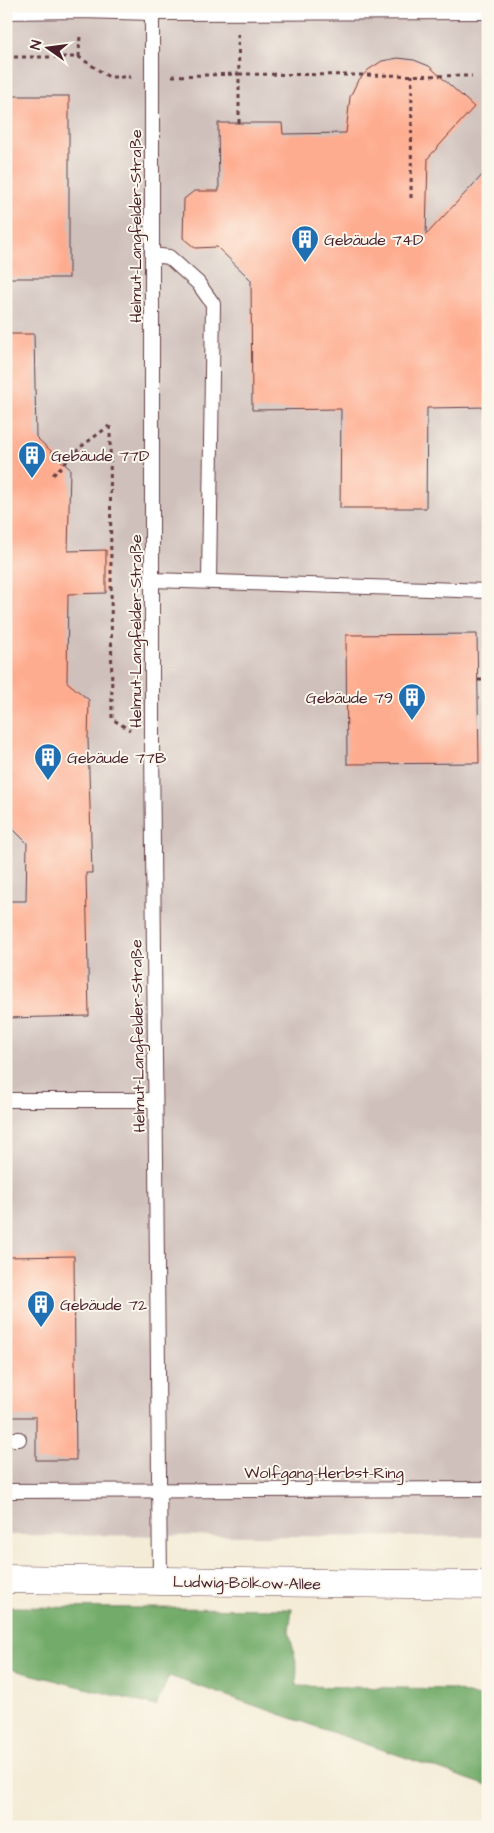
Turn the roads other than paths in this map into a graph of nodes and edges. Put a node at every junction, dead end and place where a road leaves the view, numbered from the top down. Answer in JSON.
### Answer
{"nodes":[{"id":1,"x":202,"y":9,"type":"edge"},
{"id":2,"x":144,"y":10,"type":"edge"},
{"id":3,"x":6,"y":12,"type":"edge"},
{"id":4,"x":488,"y":12,"type":"edge"},
{"id":5,"x":152,"y":255,"type":"junction"},
{"id":6,"x":153,"y":580,"type":"junction"},
{"id":7,"x":209,"y":581,"type":"junction"},
{"id":8,"x":488,"y":591,"type":"edge"},
{"id":9,"x":6,"y":1100,"type":"edge"},
{"id":10,"x":155,"y":1100,"type":"junction"},
{"id":11,"x":160,"y":1490,"type":"junction"},
{"id":12,"x":488,"y":1490,"type":"edge"},
{"id":13,"x":6,"y":1491,"type":"edge"},
{"id":14,"x":6,"y":1579,"type":"edge"},
{"id":15,"x":160,"y":1580,"type":"junction"},
{"id":16,"x":488,"y":1584,"type":"edge"}],
"edges":[{"from":1,"to":2,"type":"lane"},
{"from":1,"to":4,"type":"lane"},
{"from":2,"to":3,"type":"lane"},
{"from":2,"to":5,"type":"lane","name":"Helmut-Langfelder-Straße"},
{"from":5,"to":6,"type":"lane","name":"Helmut-Langfelder-Straße"},
{"from":5,"to":7,"type":"lane"},
{"from":6,"to":7,"type":"lane"},
{"from":6,"to":10,"type":"lane","name":"Helmut-Langfelder-Straße"},
{"from":7,"to":8,"type":"lane"},
{"from":9,"to":10,"type":"lane"},
{"from":10,"to":11,"type":"lane","name":"Helmut-Langfelder-Straße"},
{"from":11,"to":12,"type":"lane","name":"Wolfgang-Herbst-Ring"},
{"from":11,"to":13,"type":"lane","name":"Wolfgang-Herbst-Ring"},
{"from":11,"to":15,"type":"lane","name":"Helmut-Langfelder-Straße"},
{"from":14,"to":15,"type":"street","name":"Ludwig-Bölkow-Allee"},
{"from":15,"to":16,"type":"street","name":"Ludwig-Bölkow-Allee"}]}
